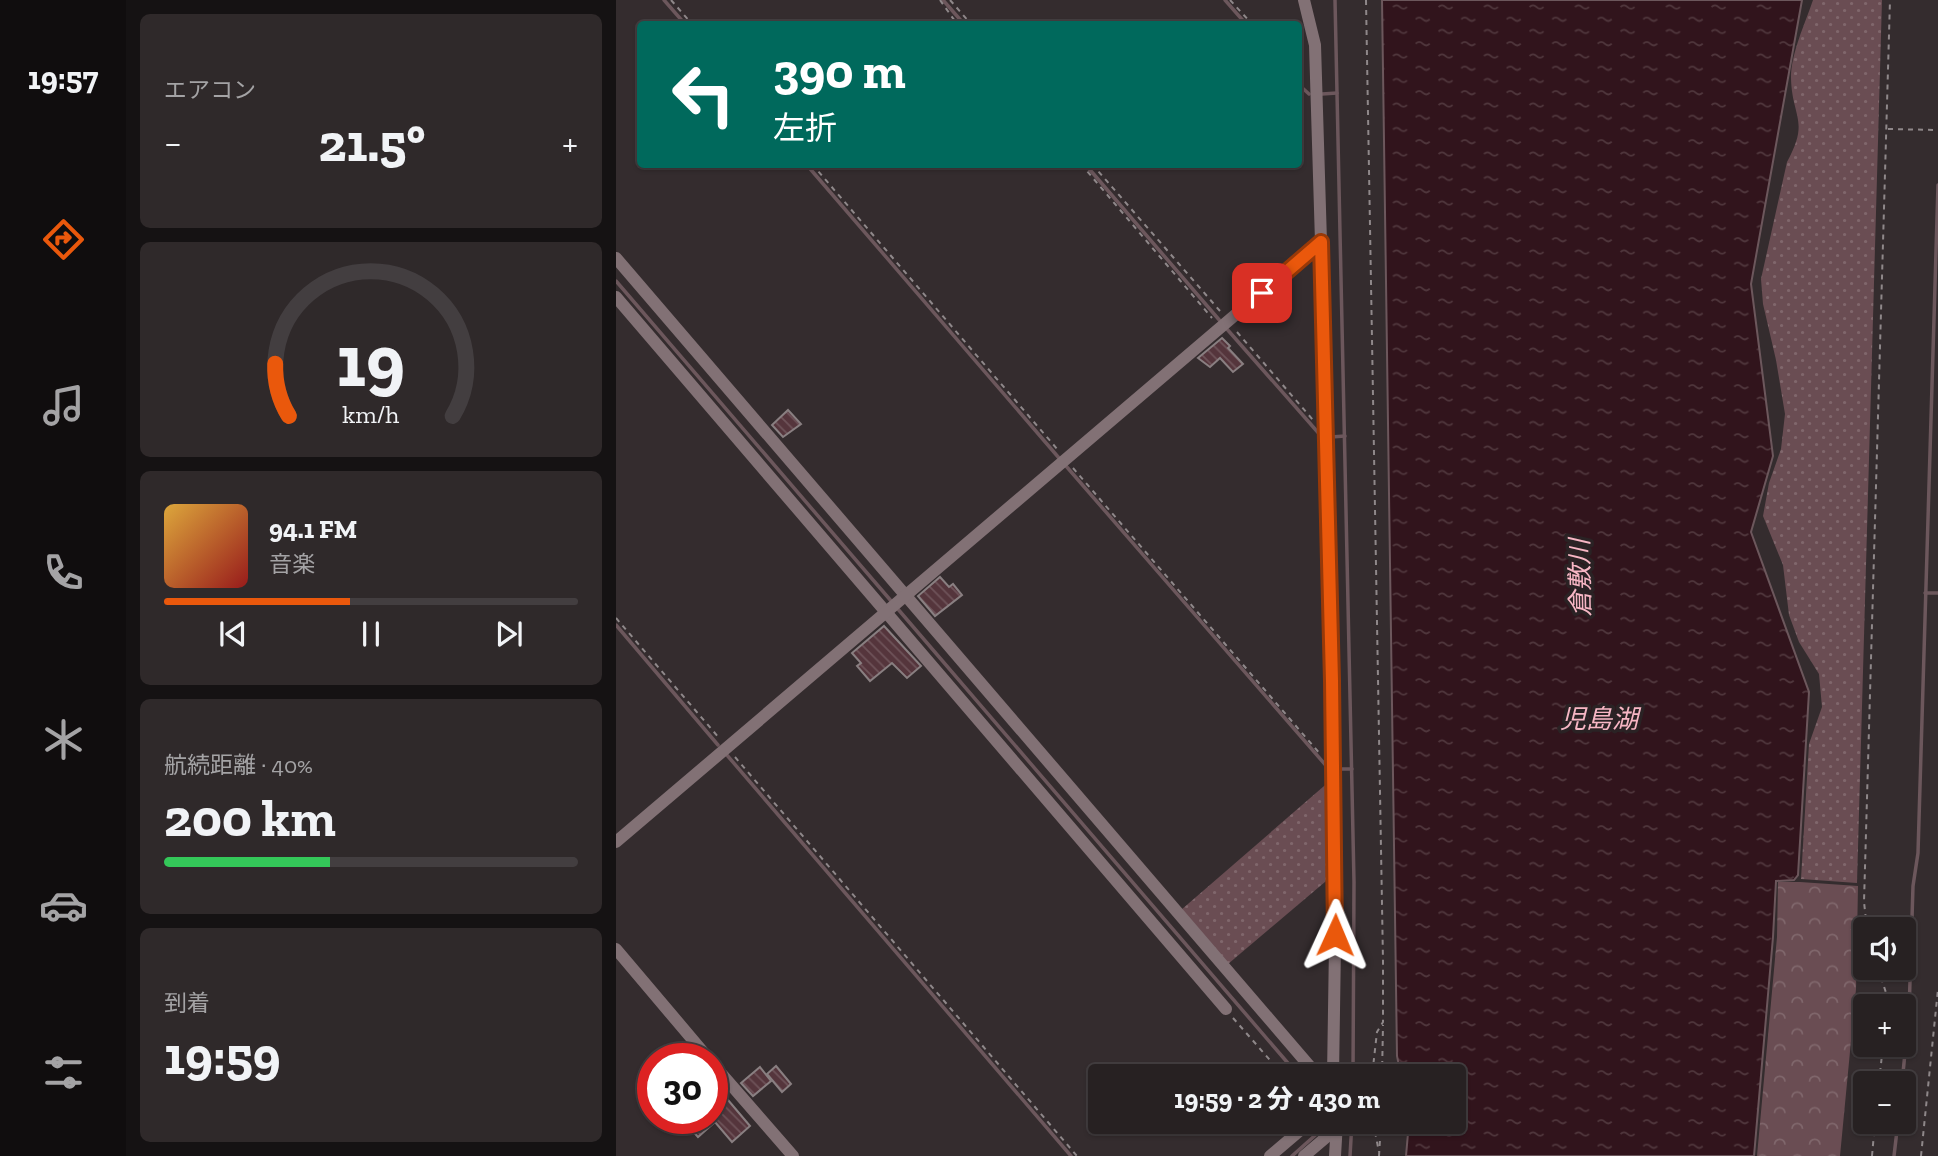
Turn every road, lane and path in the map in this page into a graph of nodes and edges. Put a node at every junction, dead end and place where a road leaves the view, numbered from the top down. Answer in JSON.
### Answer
{"nodes":[{"id":1,"x":671,"y":0,"type":"edge"},
{"id":2,"x":940,"y":0,"type":"edge"},
{"id":3,"x":950,"y":0,"type":"edge"},
{"id":4,"x":1230,"y":0,"type":"edge"},
{"id":5,"x":1304,"y":0,"type":"edge"},
{"id":6,"x":1366,"y":0,"type":"edge"},
{"id":7,"x":1890,"y":0,"type":"edge"},
{"id":8,"x":689,"y":21,"type":"edge"},
{"id":9,"x":955,"y":21,"type":"edge"},
{"id":10,"x":968,"y":21,"type":"edge"},
{"id":11,"x":1249,"y":21,"type":"edge"},
{"id":12,"x":1887,"y":129,"type":"junction"},
{"id":13,"x":1938,"y":130,"type":"edge"},
{"id":14,"x":815,"y":168,"type":"edge"},
{"id":15,"x":1085,"y":168,"type":"edge"},
{"id":16,"x":1095,"y":168,"type":"edge"},
{"id":17,"x":1321,"y":242,"type":"junction"},
{"id":18,"x":616,"y":258,"type":"edge"},
{"id":19,"x":616,"y":297,"type":"edge"},
{"id":20,"x":1224,"y":325,"type":"junction"},
{"id":21,"x":1326,"y":432,"type":"junction"},
{"id":22,"x":1066,"y":459,"type":"junction"},
{"id":23,"x":895,"y":604,"type":"junction"},
{"id":24,"x":616,"y":618,"type":"edge"},
{"id":25,"x":727,"y":748,"type":"junction"},
{"id":26,"x":1334,"y":762,"type":"junction"},
{"id":27,"x":616,"y":842,"type":"edge"},
{"id":28,"x":1865,"y":917,"type":"edge"},
{"id":29,"x":616,"y":949,"type":"edge"},
{"id":30,"x":1938,"y":989,"type":"edge"},
{"id":31,"x":1226,"y":1009,"type":"joint"},
{"id":32,"x":1382,"y":1022,"type":"junction"},
{"id":33,"x":695,"y":1043,"type":"edge"},
{"id":34,"x":1274,"y":1064,"type":"edge"},
{"id":35,"x":1307,"y":1064,"type":"edge"},
{"id":36,"x":1333,"y":1064,"type":"edge"},
{"id":37,"x":1373,"y":1064,"type":"edge"},
{"id":38,"x":1382,"y":1064,"type":"edge"},
{"id":39,"x":728,"y":1081,"type":"edge"},
{"id":40,"x":1296,"y":1134,"type":"edge"},
{"id":41,"x":1330,"y":1134,"type":"edge"},
{"id":42,"x":1337,"y":1134,"type":"edge"},
{"id":43,"x":1375,"y":1134,"type":"edge"},
{"id":44,"x":1380,"y":1134,"type":"edge"},
{"id":45,"x":1874,"y":1134,"type":"edge"},
{"id":46,"x":1379,"y":1155,"type":"edge"},
{"id":47,"x":793,"y":1156,"type":"edge"},
{"id":48,"x":1077,"y":1156,"type":"edge"},
{"id":49,"x":1270,"y":1156,"type":"edge"},
{"id":50,"x":1304,"y":1156,"type":"edge"},
{"id":51,"x":1335,"y":1156,"type":"edge"},
{"id":52,"x":1872,"y":1156,"type":"edge"},
{"id":53,"x":1922,"y":1156,"type":"edge"}],
"edges":[{"from":1,"to":8,"type":"path"},
{"from":2,"to":9,"type":"path"},
{"from":3,"to":10,"type":"path"},
{"from":4,"to":11,"type":"path"},
{"from":5,"to":17,"type":"street"},
{"from":6,"to":32,"type":"path"},
{"from":7,"to":12,"type":"path"},
{"from":12,"to":13,"type":"path"},
{"from":12,"to":28,"type":"path"},
{"from":14,"to":22,"type":"path"},
{"from":15,"to":20,"type":"path"},
{"from":16,"to":20,"type":"path"},
{"from":17,"to":20,"type":"street"},
{"from":17,"to":21,"type":"street"},
{"from":18,"to":23,"type":"street"},
{"from":19,"to":23,"type":"street"},
{"from":20,"to":21,"type":"path"},
{"from":20,"to":22,"type":"street"},
{"from":21,"to":26,"type":"street"},
{"from":22,"to":23,"type":"street"},
{"from":22,"to":26,"type":"path"},
{"from":23,"to":25,"type":"street"},
{"from":23,"to":31,"type":"street"},
{"from":23,"to":35,"type":"street"},
{"from":24,"to":25,"type":"path"},
{"from":25,"to":27,"type":"street"},
{"from":25,"to":48,"type":"path"},
{"from":26,"to":36,"type":"street"},
{"from":29,"to":33,"type":"street"},
{"from":30,"to":53,"type":"path"},
{"from":31,"to":34,"type":"path"},
{"from":32,"to":37,"type":"path"},
{"from":32,"to":38,"type":"path"},
{"from":39,"to":47,"type":"street"},
{"from":40,"to":49,"type":"street"},
{"from":41,"to":50,"type":"street"},
{"from":42,"to":51,"type":"street"},
{"from":43,"to":46,"type":"path"},
{"from":44,"to":46,"type":"path"},
{"from":45,"to":52,"type":"path"}]}
